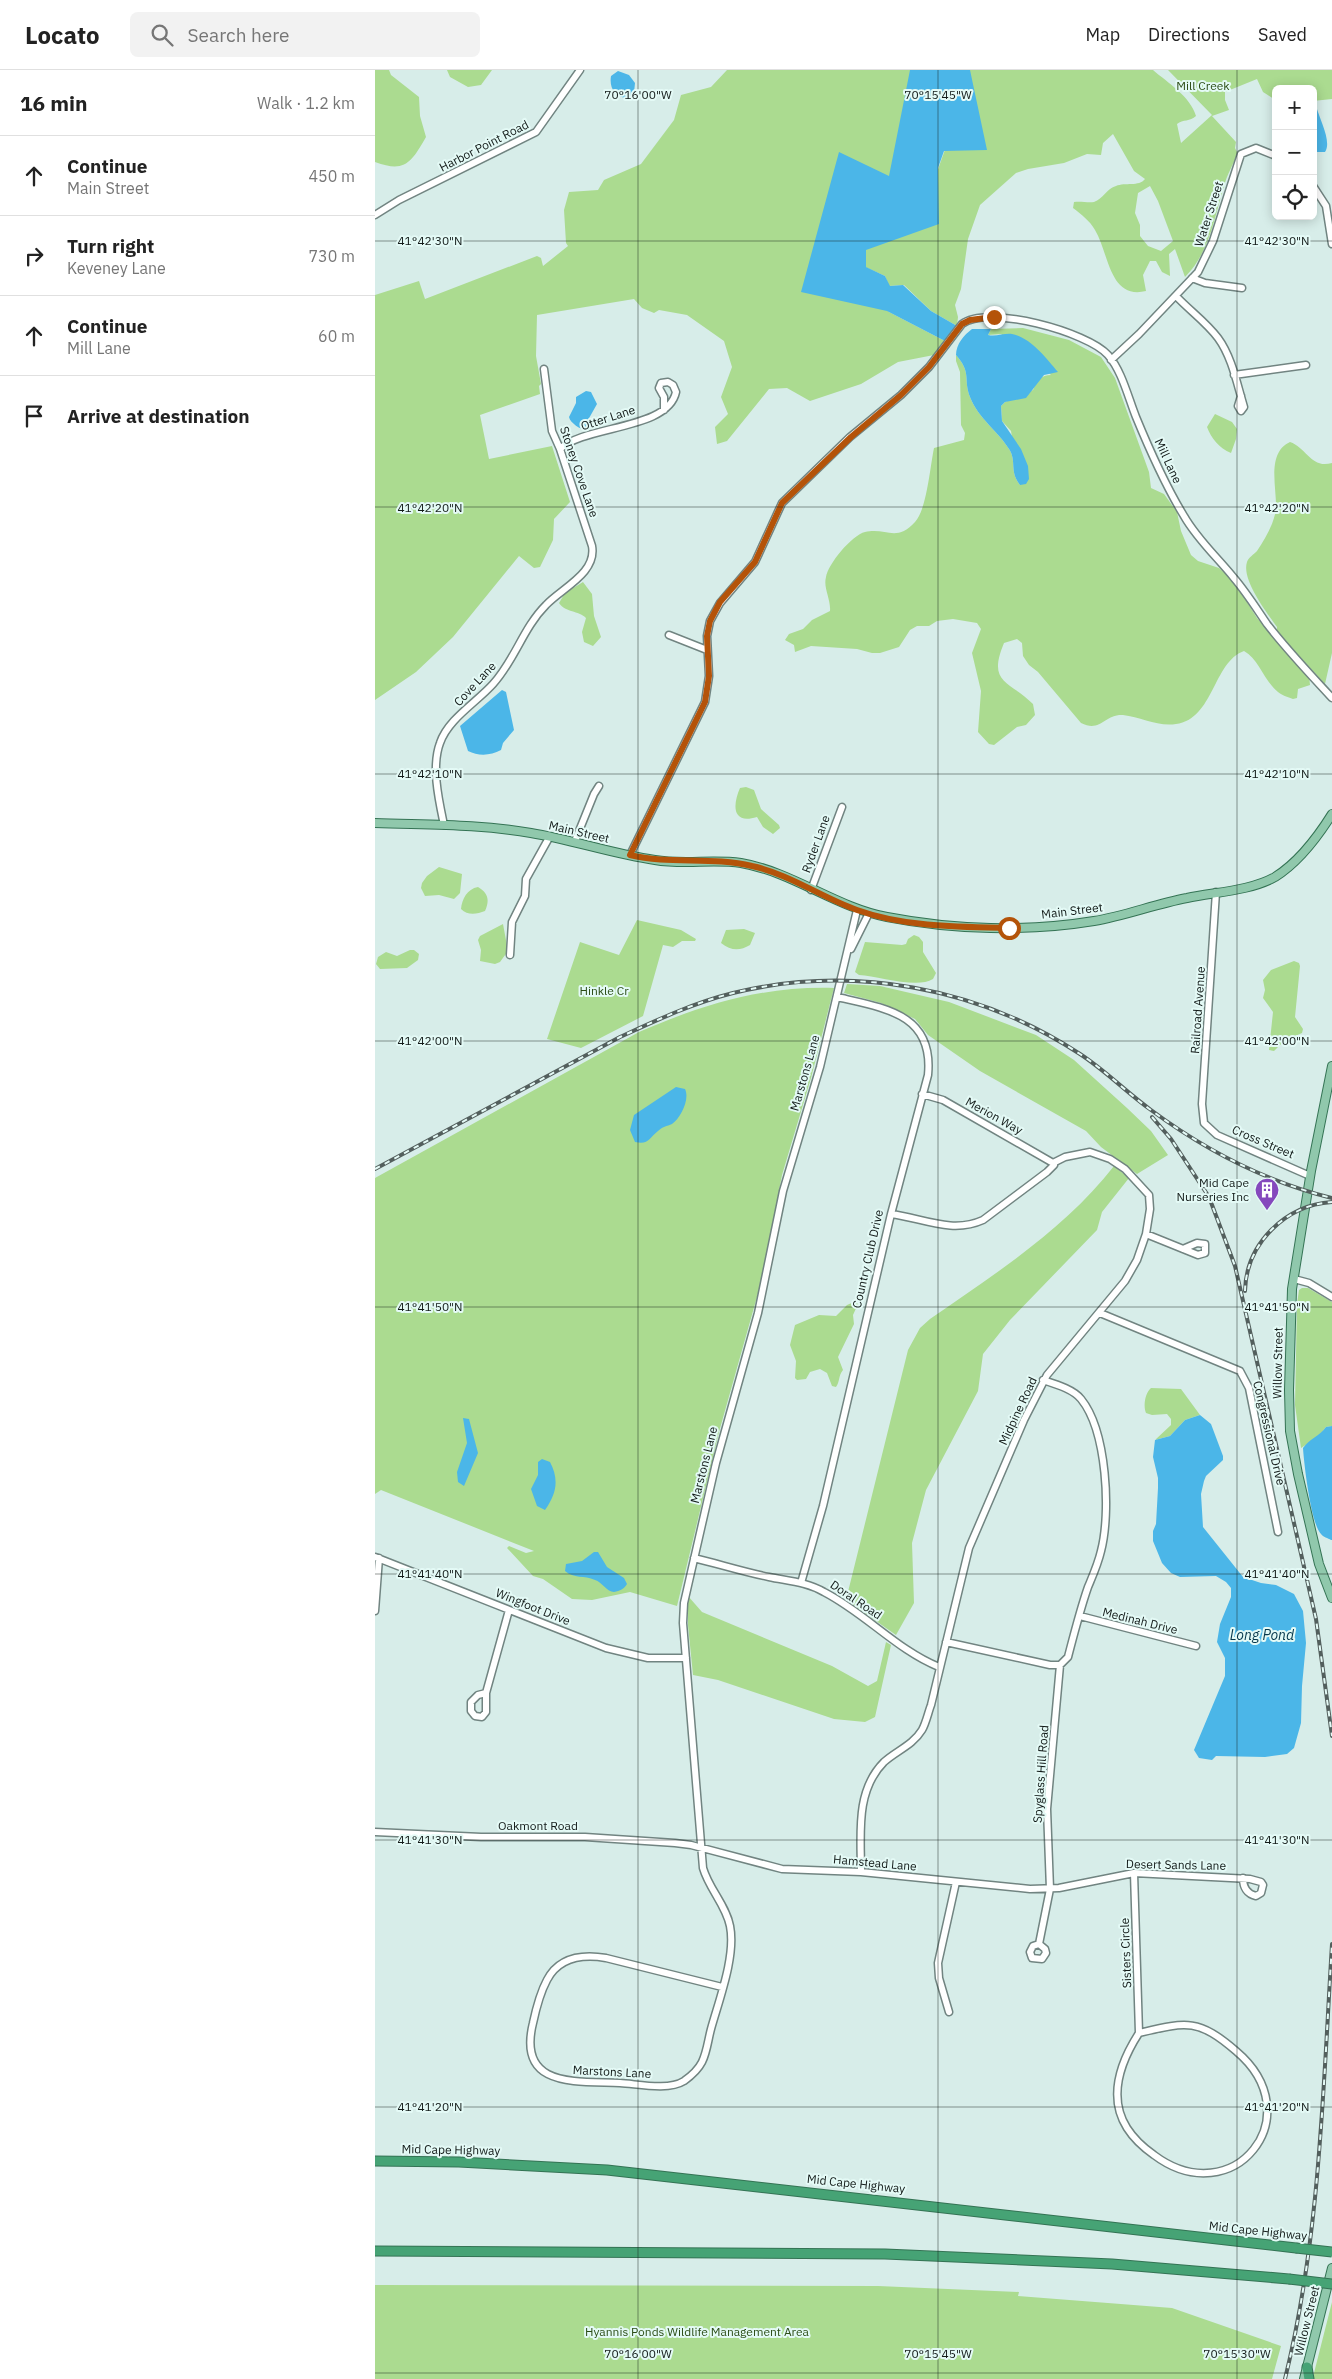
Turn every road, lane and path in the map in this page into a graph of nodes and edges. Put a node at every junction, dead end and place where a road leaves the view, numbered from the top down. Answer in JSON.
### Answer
{"nodes":[{"id":1,"x":580,"y":70,"type":"edge"},
{"id":2,"x":1272,"y":154,"type":"edge"},
{"id":3,"x":1317,"y":193,"type":"edge"},
{"id":4,"x":375,"y":216,"type":"edge"},
{"id":5,"x":1332,"y":244,"type":"edge"},
{"id":6,"x":1192,"y":278,"type":"junction"},
{"id":7,"x":1242,"y":288,"type":"dead end"},
{"id":8,"x":1176,"y":296,"type":"junction"},
{"id":9,"x":1111,"y":360,"type":"junction"},
{"id":10,"x":1306,"y":365,"type":"dead end"},
{"id":11,"x":544,"y":369,"type":"dead end"},
{"id":12,"x":1234,"y":375,"type":"junction"},
{"id":13,"x":1241,"y":396,"type":"dead end"},
{"id":14,"x":664,"y":410,"type":"dead end"},
{"id":15,"x":560,"y":449,"type":"junction"},
{"id":16,"x":593,"y":552,"type":"joint"},
{"id":17,"x":669,"y":635,"type":"dead end"},
{"id":18,"x":707,"y":650,"type":"junction"},
{"id":19,"x":1332,"y":698,"type":"edge"},
{"id":20,"x":599,"y":786,"type":"dead end"},
{"id":21,"x":842,"y":806,"type":"dead end"},
{"id":22,"x":1332,"y":814,"type":"edge"},
{"id":23,"x":375,"y":823,"type":"edge"},
{"id":24,"x":444,"y":825,"type":"junction"},
{"id":25,"x":550,"y":836,"type":"junction"},
{"id":26,"x":575,"y":841,"type":"junction"},
{"id":27,"x":630,"y":855,"type":"junction"},
{"id":28,"x":811,"y":890,"type":"junction"},
{"id":29,"x":1216,"y":892,"type":"junction"},
{"id":30,"x":857,"y":910,"type":"junction"},
{"id":31,"x":869,"y":913,"type":"junction"},
{"id":32,"x":510,"y":955,"type":"dead end"},
{"id":33,"x":848,"y":955,"type":"junction"},
{"id":34,"x":837,"y":997,"type":"junction"},
{"id":35,"x":1332,"y":1066,"type":"edge"},
{"id":36,"x":923,"y":1094,"type":"junction"},
{"id":37,"x":1207,"y":1128,"type":"joint"},
{"id":38,"x":1053,"y":1163,"type":"junction"},
{"id":39,"x":1310,"y":1176,"type":"junction"},
{"id":40,"x":891,"y":1214,"type":"junction"},
{"id":41,"x":1146,"y":1234,"type":"junction"},
{"id":42,"x":1183,"y":1249,"type":"dead end"},
{"id":43,"x":1294,"y":1279,"type":"junction"},
{"id":44,"x":1332,"y":1297,"type":"edge"},
{"id":45,"x":1100,"y":1313,"type":"junction"},
{"id":46,"x":1043,"y":1380,"type":"junction"},
{"id":47,"x":1279,"y":1532,"type":"dead end"},
{"id":48,"x":377,"y":1557,"type":"edge"},
{"id":49,"x":694,"y":1558,"type":"junction"},
{"id":50,"x":801,"y":1583,"type":"junction"},
{"id":51,"x":1332,"y":1598,"type":"edge"},
{"id":52,"x":509,"y":1610,"type":"junction"},
{"id":53,"x":375,"y":1611,"type":"edge"},
{"id":54,"x":1080,"y":1616,"type":"junction"},
{"id":55,"x":946,"y":1642,"type":"junction"},
{"id":56,"x":1196,"y":1646,"type":"dead end"},
{"id":57,"x":686,"y":1658,"type":"junction"},
{"id":58,"x":1060,"y":1665,"type":"junction"},
{"id":59,"x":939,"y":1667,"type":"junction"},
{"id":60,"x":486,"y":1693,"type":"dead end"},
{"id":61,"x":375,"y":1832,"type":"edge"},
{"id":62,"x":701,"y":1847,"type":"junction"},
{"id":63,"x":861,"y":1872,"type":"junction"},
{"id":64,"x":1134,"y":1873,"type":"junction"},
{"id":65,"x":1243,"y":1878,"type":"dead end"},
{"id":66,"x":956,"y":1882,"type":"junction"},
{"id":67,"x":1050,"y":1889,"type":"junction"},
{"id":68,"x":1039,"y":1944,"type":"dead end"},
{"id":69,"x":722,"y":1987,"type":"junction"},
{"id":70,"x":949,"y":2012,"type":"dead end"},
{"id":71,"x":1139,"y":2033,"type":"junction"},
{"id":72,"x":375,"y":2161,"type":"edge"},
{"id":73,"x":375,"y":2251,"type":"edge"},
{"id":74,"x":1332,"y":2252,"type":"edge"},
{"id":75,"x":1332,"y":2268,"type":"edge"},
{"id":76,"x":1332,"y":2284,"type":"edge"},
{"id":77,"x":1307,"y":2367,"type":"junction"},
{"id":78,"x":1304,"y":2379,"type":"edge"},
{"id":79,"x":1309,"y":2379,"type":"edge"}],
"edges":[{"from":1,"to":4,"type":"street","name":"Harbor Point Road"},
{"from":2,"to":6,"type":"street","name":"Water Street"},
{"from":3,"to":5,"type":"street"},
{"from":6,"to":7,"type":"street"},
{"from":6,"to":8,"type":"street","name":"Water Street"},
{"from":8,"to":9,"type":"street","name":"Water Street"},
{"from":8,"to":12,"type":"street"},
{"from":9,"to":18,"type":"street","name":"Mill Lane"},
{"from":9,"to":19,"type":"street","name":"Mill Lane"},
{"from":10,"to":12,"type":"street"},
{"from":11,"to":15,"type":"street","name":"Stoney Cove Lane"},
{"from":12,"to":13,"type":"street"},
{"from":14,"to":15,"type":"street","name":"Otter Lane"},
{"from":15,"to":16,"type":"street","name":"Stoney Cove Lane"},
{"from":16,"to":24,"type":"street","name":"Cove Lane"},
{"from":17,"to":18,"type":"street"},
{"from":18,"to":27,"type":"street","name":"Mill Lane"},
{"from":20,"to":26,"type":"street"},
{"from":21,"to":28,"type":"street","name":"Ryder Lane"},
{"from":22,"to":29,"type":"main road","name":"Main Street"},
{"from":23,"to":24,"type":"main road","name":"Main Street"},
{"from":24,"to":25,"type":"main road","name":"Main Street"},
{"from":25,"to":26,"type":"main road","name":"Main Street"},
{"from":25,"to":32,"type":"street"},
{"from":26,"to":27,"type":"main road","name":"Main Street"},
{"from":27,"to":28,"type":"main road","name":"Main Street"},
{"from":28,"to":30,"type":"main road","name":"Main Street"},
{"from":29,"to":31,"type":"main road","name":"Main Street"},
{"from":29,"to":37,"type":"street","name":"Railroad Avenue"},
{"from":30,"to":31,"type":"main road","name":"Main Street"},
{"from":30,"to":33,"type":"street","name":"Marstons Lane"},
{"from":31,"to":33,"type":"street","name":"Marstons Lane"},
{"from":33,"to":34,"type":"street","name":"Marstons Lane"},
{"from":34,"to":36,"type":"street","name":"Country Club Drive"},
{"from":34,"to":49,"type":"street","name":"Marstons Lane"},
{"from":35,"to":39,"type":"main road","name":"Willow Street"},
{"from":36,"to":38,"type":"street","name":"Merion Way"},
{"from":36,"to":40,"type":"street","name":"Country Club Drive"},
{"from":37,"to":39,"type":"street","name":"Cross Street"},
{"from":38,"to":40,"type":"street","name":"Midpine Road"},
{"from":38,"to":41,"type":"street","name":"Midpine Road"},
{"from":39,"to":43,"type":"main road","name":"Willow Street"},
{"from":40,"to":50,"type":"street","name":"Country Club Drive"},
{"from":41,"to":42,"type":"street"},
{"from":41,"to":45,"type":"street","name":"Midpine Road"},
{"from":43,"to":44,"type":"street"},
{"from":43,"to":51,"type":"main road","name":"Willow Street"},
{"from":45,"to":46,"type":"street","name":"Midpine Road"},
{"from":45,"to":47,"type":"street","name":"Congressional Drive"},
{"from":46,"to":54,"type":"street"},
{"from":46,"to":55,"type":"street","name":"Midpine Road"},
{"from":48,"to":52,"type":"street","name":"Wingfoot Drive"},
{"from":48,"to":53,"type":"street"},
{"from":49,"to":50,"type":"street","name":"Doral Road"},
{"from":49,"to":57,"type":"street","name":"Marstons Lane"},
{"from":50,"to":59,"type":"street","name":"Doral Road"},
{"from":52,"to":57,"type":"street","name":"Wingfoot Drive"},
{"from":52,"to":60,"type":"street"},
{"from":54,"to":56,"type":"street","name":"Medinah Drive"},
{"from":54,"to":58,"type":"street"},
{"from":55,"to":58,"type":"street"},
{"from":55,"to":59,"type":"street","name":"Midpine Road"},
{"from":57,"to":62,"type":"street","name":"Marstons Lane"},
{"from":58,"to":67,"type":"street","name":"Spyglass Hill Road"},
{"from":59,"to":63,"type":"street","name":"Midpine Road"},
{"from":61,"to":62,"type":"street","name":"Oakmont Road"},
{"from":62,"to":63,"type":"street","name":"Hamstead Lane"},
{"from":62,"to":69,"type":"street","name":"Marstons Lane"},
{"from":63,"to":66,"type":"street","name":"Hamstead Lane"},
{"from":64,"to":65,"type":"street","name":"Desert Sands Lane"},
{"from":64,"to":67,"type":"street","name":"Desert Sands Lane"},
{"from":64,"to":71,"type":"street","name":"Sisters Circle"},
{"from":66,"to":67,"type":"street","name":"Hamstead Lane"},
{"from":66,"to":70,"type":"street"},
{"from":67,"to":68,"type":"street","name":"Spyglass Hill Road"},
{"from":69,"to":69,"type":"street","name":"Marstons Lane"},
{"from":71,"to":71,"type":"street","name":"Sisters Circle"},
{"from":72,"to":74,"type":"highway","name":"Mid Cape Highway","bridge":true},
{"from":73,"to":76,"type":"highway","bridge":true},
{"from":75,"to":77,"type":"main road","name":"Willow Street"},
{"from":77,"to":78,"type":"main road","name":"Willow Street"},
{"from":77,"to":79,"type":"highway"}]}
